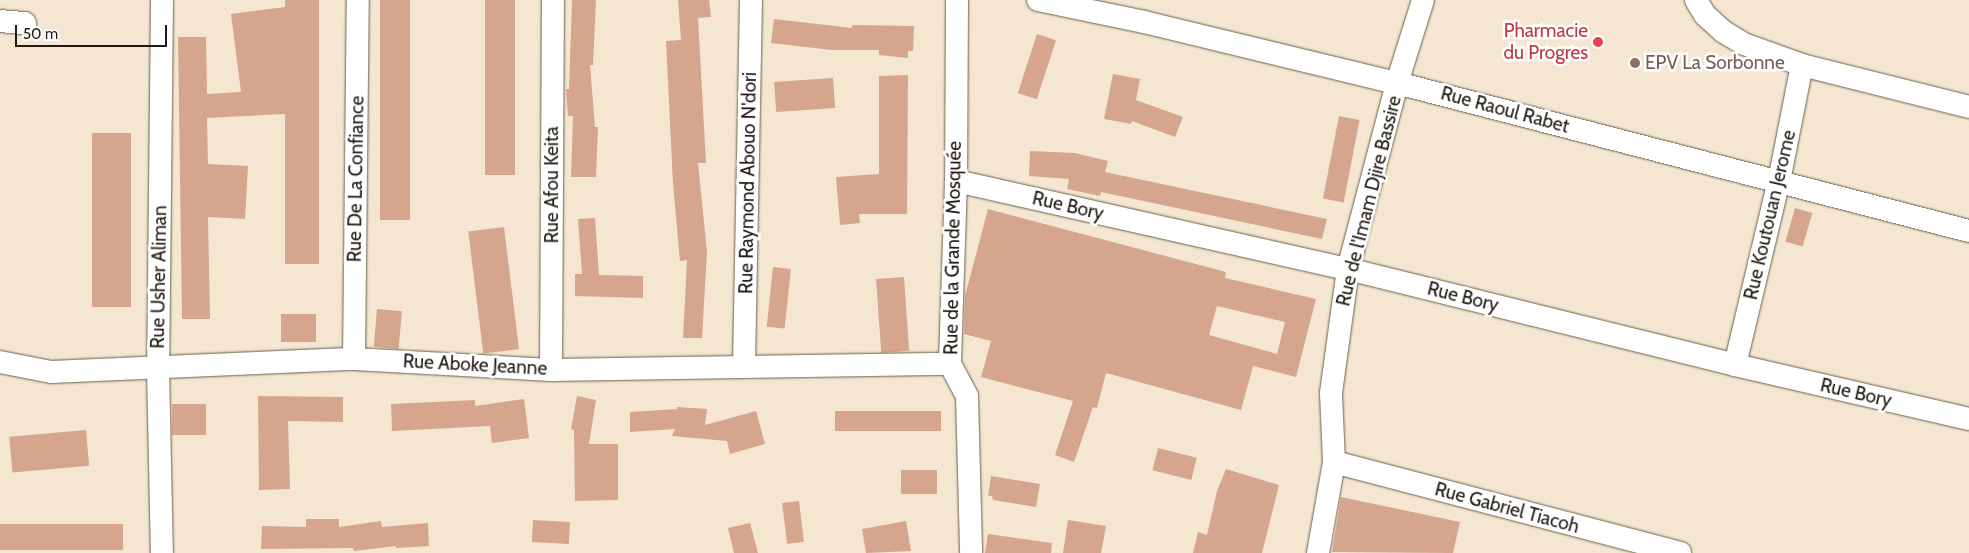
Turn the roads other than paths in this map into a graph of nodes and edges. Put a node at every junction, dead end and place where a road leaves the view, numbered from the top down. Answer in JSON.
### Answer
{"nodes":[{"id":1,"x":162,"y":0,"type":"edge"},
{"id":2,"x":358,"y":0,"type":"edge"},
{"id":3,"x":552,"y":0,"type":"edge"},
{"id":4,"x":750,"y":0,"type":"edge"},
{"id":5,"x":956,"y":0,"type":"edge"},
{"id":6,"x":1038,"y":0,"type":"edge"},
{"id":7,"x":1423,"y":0,"type":"edge"},
{"id":8,"x":1696,"y":0,"type":"edge"},
{"id":9,"x":0,"y":21,"type":"edge"},
{"id":10,"x":26,"y":23,"type":"dead end"},
{"id":11,"x":1802,"y":65,"type":"junction"},
{"id":12,"x":1398,"y":83,"type":"junction"},
{"id":13,"x":1969,"y":107,"type":"edge"},
{"id":14,"x":956,"y":181,"type":"junction"},
{"id":15,"x":1779,"y":181,"type":"junction"},
{"id":16,"x":1969,"y":231,"type":"edge"},
{"id":17,"x":1348,"y":269,"type":"junction"},
{"id":18,"x":354,"y":359,"type":"junction"},
{"id":19,"x":0,"y":362,"type":"edge"},
{"id":20,"x":950,"y":364,"type":"junction"},
{"id":21,"x":744,"y":365,"type":"junction"},
{"id":22,"x":1735,"y":365,"type":"junction"},
{"id":23,"x":158,"y":368,"type":"junction"},
{"id":24,"x":551,"y":370,"type":"junction"},
{"id":25,"x":1969,"y":419,"type":"edge"},
{"id":26,"x":1334,"y":462,"type":"junction"},
{"id":27,"x":162,"y":553,"type":"edge"},
{"id":28,"x":971,"y":553,"type":"edge"},
{"id":29,"x":1318,"y":553,"type":"edge"},
{"id":30,"x":1680,"y":553,"type":"edge"}],
"edges":[{"from":1,"to":23,"type":"street","name":"Rue Usher Aliman"},
{"from":2,"to":18,"type":"street","name":"Rue De La Confiance"},
{"from":3,"to":24,"type":"street","name":"Rue Afou Keita"},
{"from":4,"to":21,"type":"street","name":"Rue Raymond Abouo N'dori"},
{"from":5,"to":14,"type":"street","name":"Rue de la Grande Mosquée"},
{"from":6,"to":12,"type":"street","name":"Rue Raoul Rabet"},
{"from":7,"to":12,"type":"street","name":"Rue de l'Imam Djire Bassire"},
{"from":8,"to":11,"type":"street"},
{"from":9,"to":10,"type":"street"},
{"from":11,"to":13,"type":"street"},
{"from":11,"to":15,"type":"street","name":"Rue Koutouan Jerome"},
{"from":12,"to":15,"type":"street","name":"Rue Raoul Rabet"},
{"from":12,"to":17,"type":"street","name":"Rue de l'Imam Djire Bassire"},
{"from":14,"to":17,"type":"street","name":"Rue Bory"},
{"from":14,"to":20,"type":"street","name":"Rue de la Grande Mosquée"},
{"from":15,"to":16,"type":"street","name":"Rue Raoul Rabet"},
{"from":15,"to":22,"type":"street","name":"Rue Koutouan Jerome"},
{"from":17,"to":22,"type":"street","name":"Rue Bory"},
{"from":17,"to":26,"type":"street","name":"Rue de l'Imam Djire Bassire"},
{"from":18,"to":23,"type":"street","name":"Rue Aboke Jeanne"},
{"from":18,"to":24,"type":"street","name":"Rue Aboke Jeanne"},
{"from":19,"to":23,"type":"street","name":"Rue Aboke Jeanne"},
{"from":20,"to":21,"type":"street","name":"Rue Aboke Jeanne"},
{"from":20,"to":28,"type":"street","name":"Rue de la Grande Mosquée"},
{"from":21,"to":24,"type":"street","name":"Rue Aboke Jeanne"},
{"from":22,"to":25,"type":"street","name":"Rue Bory"},
{"from":23,"to":27,"type":"street","name":"Rue Usher Aliman"},
{"from":26,"to":29,"type":"street","name":"Rue de l'Imam Djire Bassire"},
{"from":26,"to":30,"type":"street","name":"Rue Gabriel Tiacoh"}]}
